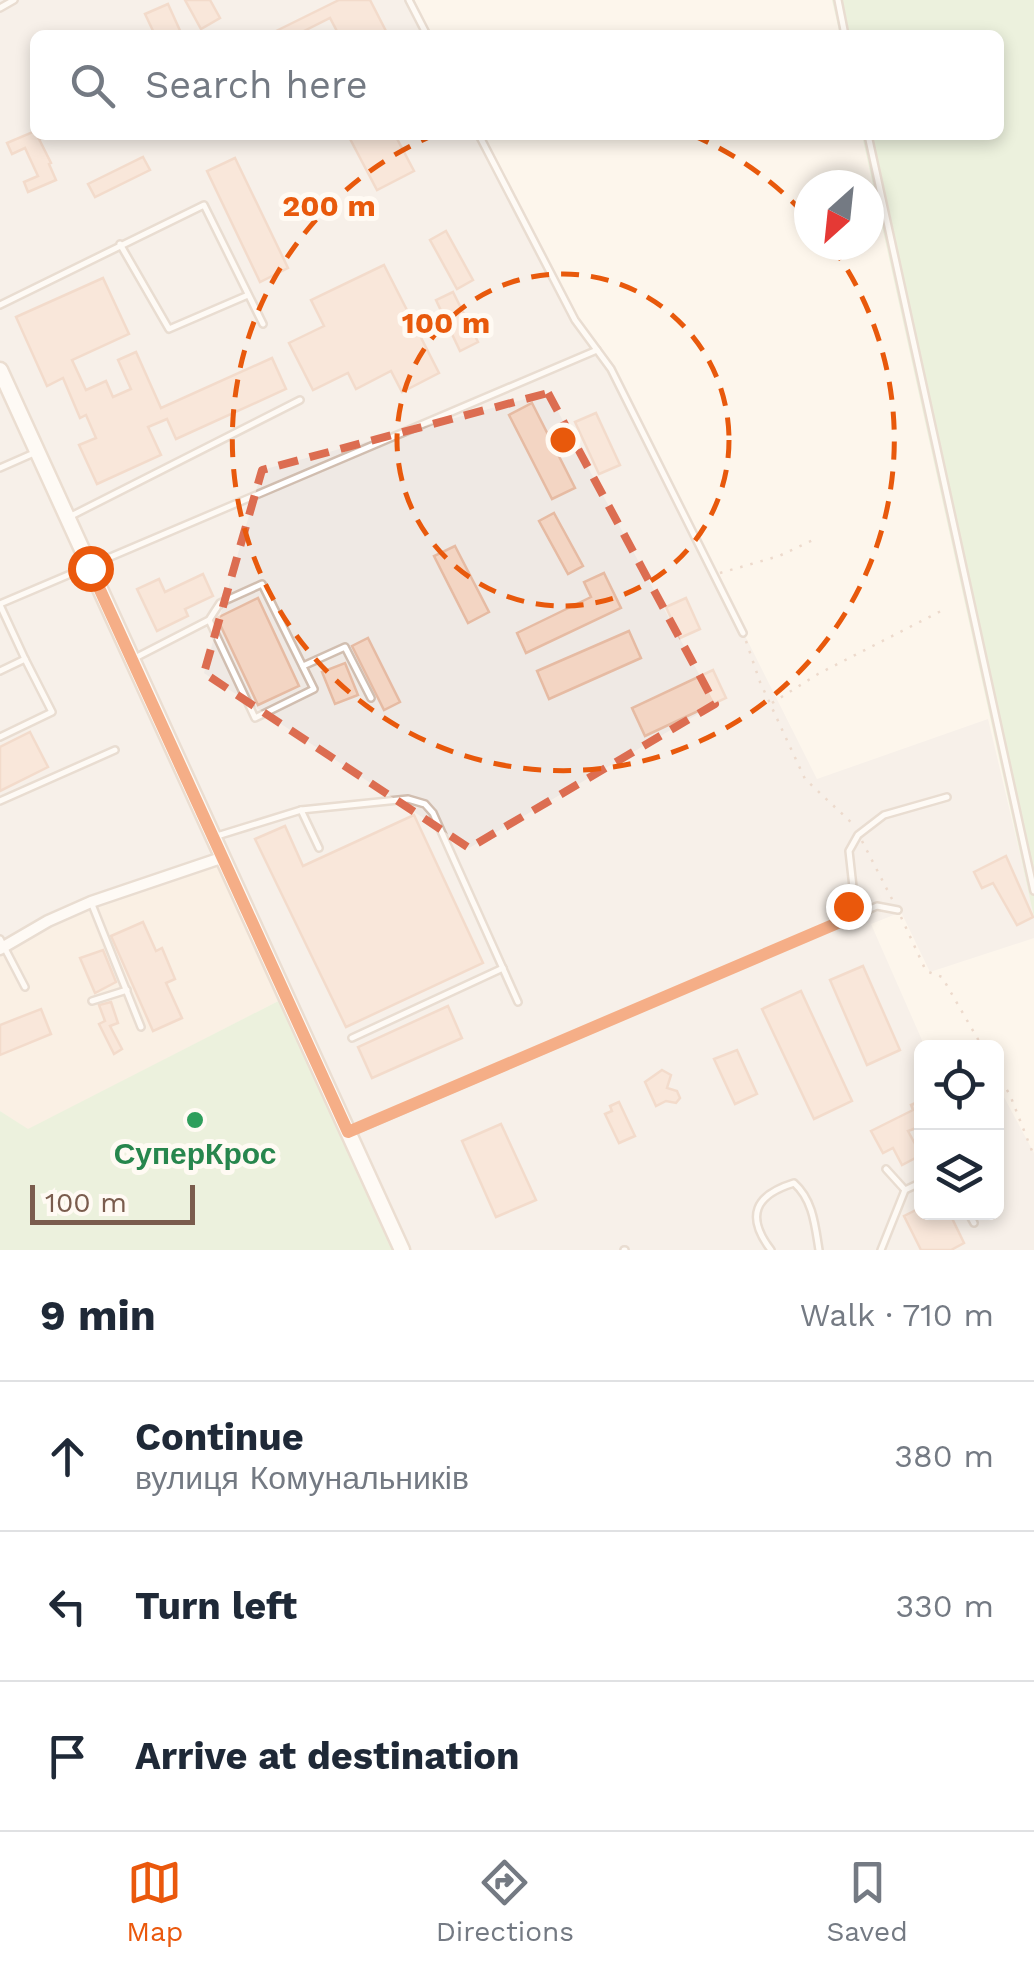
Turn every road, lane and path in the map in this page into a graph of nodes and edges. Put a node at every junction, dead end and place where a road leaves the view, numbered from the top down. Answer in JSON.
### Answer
{"nodes":[{"id":1,"x":14,"y":0,"type":"edge"},
{"id":2,"x":410,"y":0,"type":"edge"},
{"id":3,"x":838,"y":0,"type":"edge"},
{"id":4,"x":0,"y":8,"type":"edge"},
{"id":5,"x":425,"y":30,"type":"edge"},
{"id":6,"x":844,"y":30,"type":"edge"},
{"id":7,"x":482,"y":140,"type":"edge"},
{"id":8,"x":869,"y":140,"type":"edge"},
{"id":9,"x":120,"y":244,"type":"junction"},
{"id":10,"x":248,"y":295,"type":"junction"},
{"id":11,"x":0,"y":305,"type":"edge"},
{"id":12,"x":263,"y":324,"type":"dead end"},
{"id":13,"x":598,"y":350,"type":"junction"},
{"id":14,"x":0,"y":370,"type":"edge"},
{"id":15,"x":5,"y":393,"type":"edge"},
{"id":16,"x":300,"y":400,"type":"dead end"},
{"id":17,"x":38,"y":450,"type":"junction"},
{"id":18,"x":0,"y":468,"type":"edge"},
{"id":19,"x":68,"y":517,"type":"junction"},
{"id":20,"x":815,"y":539,"type":"dead end"},
{"id":21,"x":90,"y":568,"type":"junction"},
{"id":22,"x":714,"y":576,"type":"junction"},
{"id":23,"x":0,"y":604,"type":"edge"},
{"id":24,"x":944,"y":610,"type":"dead end"},
{"id":25,"x":209,"y":620,"type":"junction"},
{"id":26,"x":743,"y":633,"type":"joint"},
{"id":27,"x":25,"y":659,"type":"junction"},
{"id":28,"x":134,"y":659,"type":"junction"},
{"id":29,"x":302,"y":666,"type":"junction"},
{"id":30,"x":0,"y":672,"type":"edge"},
{"id":31,"x":371,"y":698,"type":"dead end"},
{"id":32,"x":770,"y":704,"type":"junction"},
{"id":33,"x":0,"y":737,"type":"edge"},
{"id":34,"x":115,"y":750,"type":"dead end"},
{"id":35,"x":948,"y":798,"type":"dead end"},
{"id":36,"x":0,"y":801,"type":"edge"},
{"id":37,"x":301,"y":810,"type":"junction"},
{"id":38,"x":858,"y":834,"type":"junction"},
{"id":39,"x":214,"y":837,"type":"junction"},
{"id":40,"x":319,"y":848,"type":"dead end"},
{"id":41,"x":221,"y":858,"type":"junction"},
{"id":42,"x":1034,"y":891,"type":"edge"},
{"id":43,"x":90,"y":902,"type":"junction"},
{"id":44,"x":898,"y":910,"type":"junction"},
{"id":45,"x":840,"y":922,"type":"junction"},
{"id":46,"x":1,"y":945,"type":"edge"},
{"id":47,"x":503,"y":968,"type":"junction"},
{"id":48,"x":25,"y":986,"type":"dead end"},
{"id":49,"x":126,"y":990,"type":"junction"},
{"id":50,"x":92,"y":1001,"type":"dead end"},
{"id":51,"x":518,"y":1002,"type":"dead end"},
{"id":52,"x":141,"y":1027,"type":"dead end"},
{"id":53,"x":352,"y":1038,"type":"dead end"},
{"id":54,"x":978,"y":1040,"type":"edge"},
{"id":55,"x":1004,"y":1085,"type":"edge"},
{"id":56,"x":348,"y":1132,"type":"junction"},
{"id":57,"x":1034,"y":1156,"type":"edge"},
{"id":58,"x":886,"y":1169,"type":"dead end"},
{"id":59,"x":914,"y":1186,"type":"edge"},
{"id":60,"x":906,"y":1190,"type":"junction"},
{"id":61,"x":972,"y":1220,"type":"edge"},
{"id":62,"x":974,"y":1223,"type":"dead end"},
{"id":63,"x":402,"y":1250,"type":"edge"},
{"id":64,"x":771,"y":1250,"type":"edge"},
{"id":65,"x":819,"y":1250,"type":"edge"},
{"id":66,"x":881,"y":1250,"type":"edge"}],
"edges":[{"from":1,"to":4,"type":"lane"},
{"from":2,"to":5,"type":"lane"},
{"from":3,"to":6,"type":"lane"},
{"from":7,"to":13,"type":"lane"},
{"from":8,"to":42,"type":"lane"},
{"from":9,"to":10,"type":"lane"},
{"from":9,"to":10,"type":"lane"},
{"from":9,"to":11,"type":"lane"},
{"from":10,"to":12,"type":"lane"},
{"from":13,"to":21,"type":"lane"},
{"from":13,"to":22,"type":"lane"},
{"from":14,"to":15,"type":"street"},
{"from":15,"to":17,"type":"street"},
{"from":16,"to":19,"type":"lane"},
{"from":17,"to":18,"type":"lane"},
{"from":17,"to":19,"type":"street"},
{"from":19,"to":21,"type":"street"},
{"from":20,"to":22,"type":"path"},
{"from":21,"to":23,"type":"lane"},
{"from":21,"to":28,"type":"street"},
{"from":22,"to":26,"type":"lane"},
{"from":23,"to":27,"type":"lane"},
{"from":24,"to":32,"type":"path"},
{"from":25,"to":28,"type":"lane"},
{"from":25,"to":29,"type":"lane"},
{"from":25,"to":29,"type":"lane"},
{"from":26,"to":32,"type":"path"},
{"from":27,"to":30,"type":"lane"},
{"from":27,"to":33,"type":"lane"},
{"from":28,"to":39,"type":"street"},
{"from":29,"to":31,"type":"lane"},
{"from":32,"to":38,"type":"path"},
{"from":34,"to":36,"type":"lane"},
{"from":35,"to":38,"type":"lane"},
{"from":37,"to":39,"type":"lane"},
{"from":37,"to":40,"type":"lane"},
{"from":37,"to":47,"type":"lane"},
{"from":38,"to":44,"type":"path"},
{"from":38,"to":45,"type":"lane"},
{"from":39,"to":41,"type":"street"},
{"from":41,"to":43,"type":"street"},
{"from":41,"to":56,"type":"street"},
{"from":43,"to":46,"type":"street"},
{"from":43,"to":49,"type":"lane"},
{"from":44,"to":45,"type":"lane"},
{"from":44,"to":54,"type":"path"},
{"from":45,"to":56,"type":"lane"},
{"from":46,"to":48,"type":"lane"},
{"from":47,"to":51,"type":"lane"},
{"from":47,"to":53,"type":"lane"},
{"from":49,"to":50,"type":"lane"},
{"from":49,"to":52,"type":"lane"},
{"from":55,"to":57,"type":"path"},
{"from":56,"to":63,"type":"street"},
{"from":58,"to":60,"type":"lane"},
{"from":59,"to":60,"type":"lane"},
{"from":60,"to":66,"type":"lane"},
{"from":61,"to":62,"type":"lane"},
{"from":64,"to":65,"type":"lane"}]}
